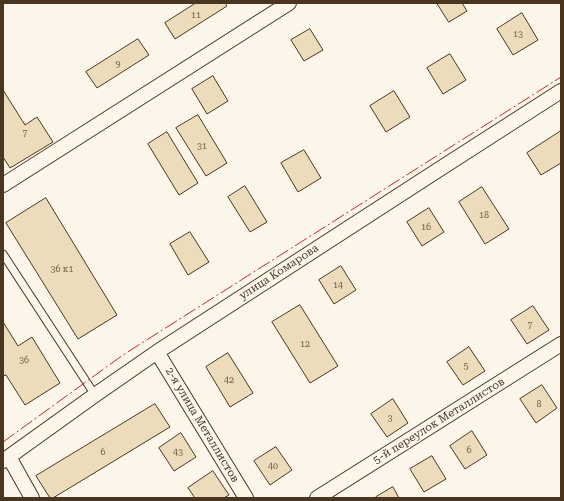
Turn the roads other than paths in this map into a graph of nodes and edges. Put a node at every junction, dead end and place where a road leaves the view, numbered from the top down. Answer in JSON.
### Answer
{"nodes":[{"id":1,"x":289,"y":3,"type":"edge"},
{"id":2,"x":561,"y":91,"type":"edge"},
{"id":3,"x":3,"y":185,"type":"edge"},
{"id":4,"x":3,"y":254,"type":"edge"},
{"id":5,"x":561,"y":344,"type":"edge"},
{"id":6,"x":157,"y":352,"type":"junction"},
{"id":7,"x":95,"y":395,"type":"junction"},
{"id":8,"x":6,"y":459,"type":"edge"},
{"id":9,"x":32,"y":498,"type":"edge"},
{"id":10,"x":246,"y":498,"type":"edge"},
{"id":11,"x":317,"y":498,"type":"edge"}],
"edges":[{"from":1,"to":3,"type":"street"},
{"from":2,"to":6,"type":"street","name":"улица Комарова"},
{"from":4,"to":7,"type":"lane"},
{"from":5,"to":11,"type":"street","name":"5-й переулок Металлистов"},
{"from":6,"to":7,"type":"street","name":"улица Комарова"},
{"from":6,"to":10,"type":"street","name":"2-я улица Металлистов"},
{"from":7,"to":8,"type":"street","name":"улица Комарова"},
{"from":8,"to":9,"type":"street"}]}
